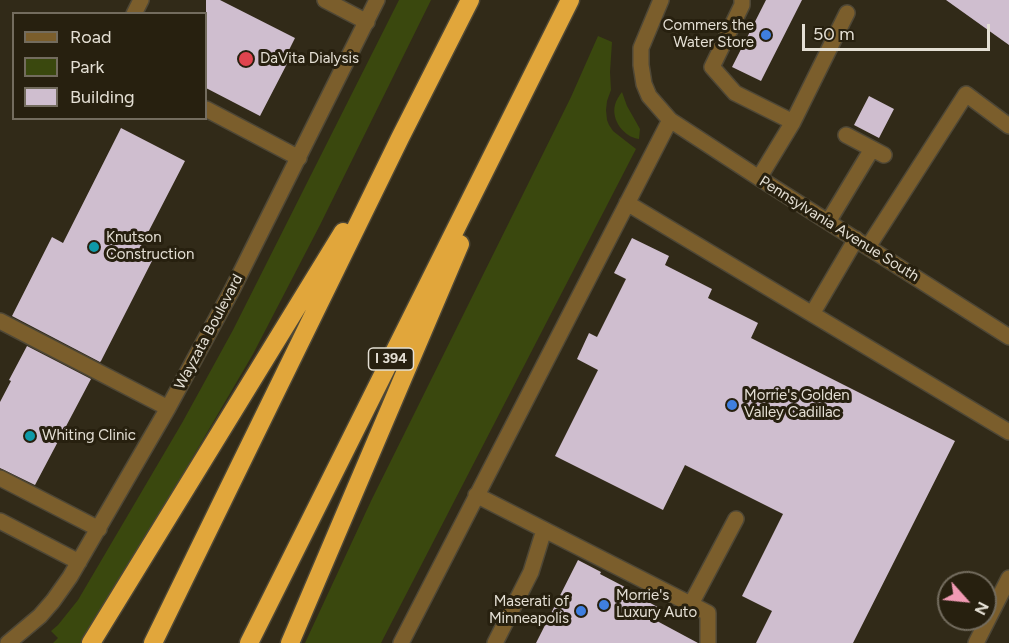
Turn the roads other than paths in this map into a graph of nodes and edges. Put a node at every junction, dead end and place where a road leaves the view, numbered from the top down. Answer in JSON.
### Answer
{"nodes":[{"id":1,"x":325,"y":0,"type":"edge"},
{"id":2,"x":377,"y":0,"type":"edge"},
{"id":3,"x":470,"y":0,"type":"edge"},
{"id":4,"x":570,"y":0,"type":"edge"},
{"id":5,"x":661,"y":0,"type":"edge"},
{"id":6,"x":742,"y":0,"type":"edge"},
{"id":7,"x":846,"y":13,"type":"dead end"},
{"id":8,"x":367,"y":22,"type":"junction"},
{"id":9,"x":533,"y":75,"type":"junction"},
{"id":10,"x":207,"y":110,"type":"edge"},
{"id":11,"x":670,"y":120,"type":"junction"},
{"id":12,"x":792,"y":122,"type":"junction"},
{"id":13,"x":1009,"y":126,"type":"edge"},
{"id":14,"x":846,"y":135,"type":"dead end"},
{"id":15,"x":400,"y":138,"type":"junction"},
{"id":16,"x":299,"y":158,"type":"junction"},
{"id":17,"x":759,"y":178,"type":"junction"},
{"id":18,"x":627,"y":203,"type":"junction"},
{"id":19,"x":828,"y":222,"type":"junction"},
{"id":20,"x":861,"y":243,"type":"junction"},
{"id":21,"x":812,"y":314,"type":"junction"},
{"id":22,"x":0,"y":321,"type":"edge"},
{"id":23,"x":1009,"y":337,"type":"edge"},
{"id":24,"x":168,"y":408,"type":"junction"},
{"id":25,"x":1009,"y":432,"type":"edge"},
{"id":26,"x":0,"y":478,"type":"edge"},
{"id":27,"x":476,"y":495,"type":"junction"},
{"id":28,"x":736,"y":519,"type":"dead end"},
{"id":29,"x":0,"y":521,"type":"edge"},
{"id":30,"x":99,"y":529,"type":"junction"},
{"id":31,"x":544,"y":530,"type":"junction"},
{"id":32,"x":79,"y":562,"type":"junction"},
{"id":33,"x":1009,"y":578,"type":"edge"},
{"id":34,"x":691,"y":604,"type":"junction"},
{"id":35,"x":8,"y":643,"type":"edge"},
{"id":36,"x":91,"y":643,"type":"edge"},
{"id":37,"x":153,"y":643,"type":"edge"},
{"id":38,"x":249,"y":643,"type":"edge"},
{"id":39,"x":290,"y":643,"type":"edge"},
{"id":40,"x":401,"y":643,"type":"edge"},
{"id":41,"x":495,"y":643,"type":"edge"},
{"id":42,"x":708,"y":643,"type":"edge"},
{"id":43,"x":976,"y":643,"type":"edge"}],
"edges":[{"from":1,"to":8,"type":"street"},
{"from":2,"to":8,"type":"street","name":"Wayzata Boulevard"},
{"from":3,"to":15,"type":"highway"},
{"from":4,"to":9,"type":"highway","number":"I 394"},
{"from":5,"to":11,"type":"street"},
{"from":6,"to":12,"type":"street"},
{"from":7,"to":12,"type":"street"},
{"from":8,"to":16,"type":"street","name":"Wayzata Boulevard"},
{"from":9,"to":38,"type":"highway","number":"I 394"},
{"from":9,"to":39,"type":"highway"},
{"from":10,"to":16,"type":"street"},
{"from":11,"to":17,"type":"street","name":"Pennsylvania Avenue South"},
{"from":11,"to":18,"type":"street"},
{"from":12,"to":17,"type":"street"},
{"from":13,"to":20,"type":"street"},
{"from":14,"to":19,"type":"street"},
{"from":15,"to":36,"type":"highway"},
{"from":15,"to":37,"type":"highway"},
{"from":16,"to":24,"type":"street","name":"Wayzata Boulevard"},
{"from":17,"to":19,"type":"street","name":"Pennsylvania Avenue South"},
{"from":18,"to":21,"type":"street"},
{"from":18,"to":27,"type":"street"},
{"from":19,"to":20,"type":"street","name":"Pennsylvania Avenue South"},
{"from":20,"to":21,"type":"street"},
{"from":20,"to":23,"type":"street","name":"Pennsylvania Avenue South"},
{"from":21,"to":25,"type":"street"},
{"from":22,"to":24,"type":"street"},
{"from":24,"to":30,"type":"street","name":"Wayzata Boulevard"},
{"from":26,"to":30,"type":"street"},
{"from":27,"to":31,"type":"street"},
{"from":27,"to":40,"type":"street"},
{"from":28,"to":34,"type":"street"},
{"from":29,"to":32,"type":"street"},
{"from":30,"to":32,"type":"street","name":"Wayzata Boulevard"},
{"from":31,"to":34,"type":"street"},
{"from":31,"to":41,"type":"street"},
{"from":32,"to":35,"type":"street","name":"Wayzata Boulevard"},
{"from":33,"to":43,"type":"street"},
{"from":34,"to":42,"type":"street"}]}
